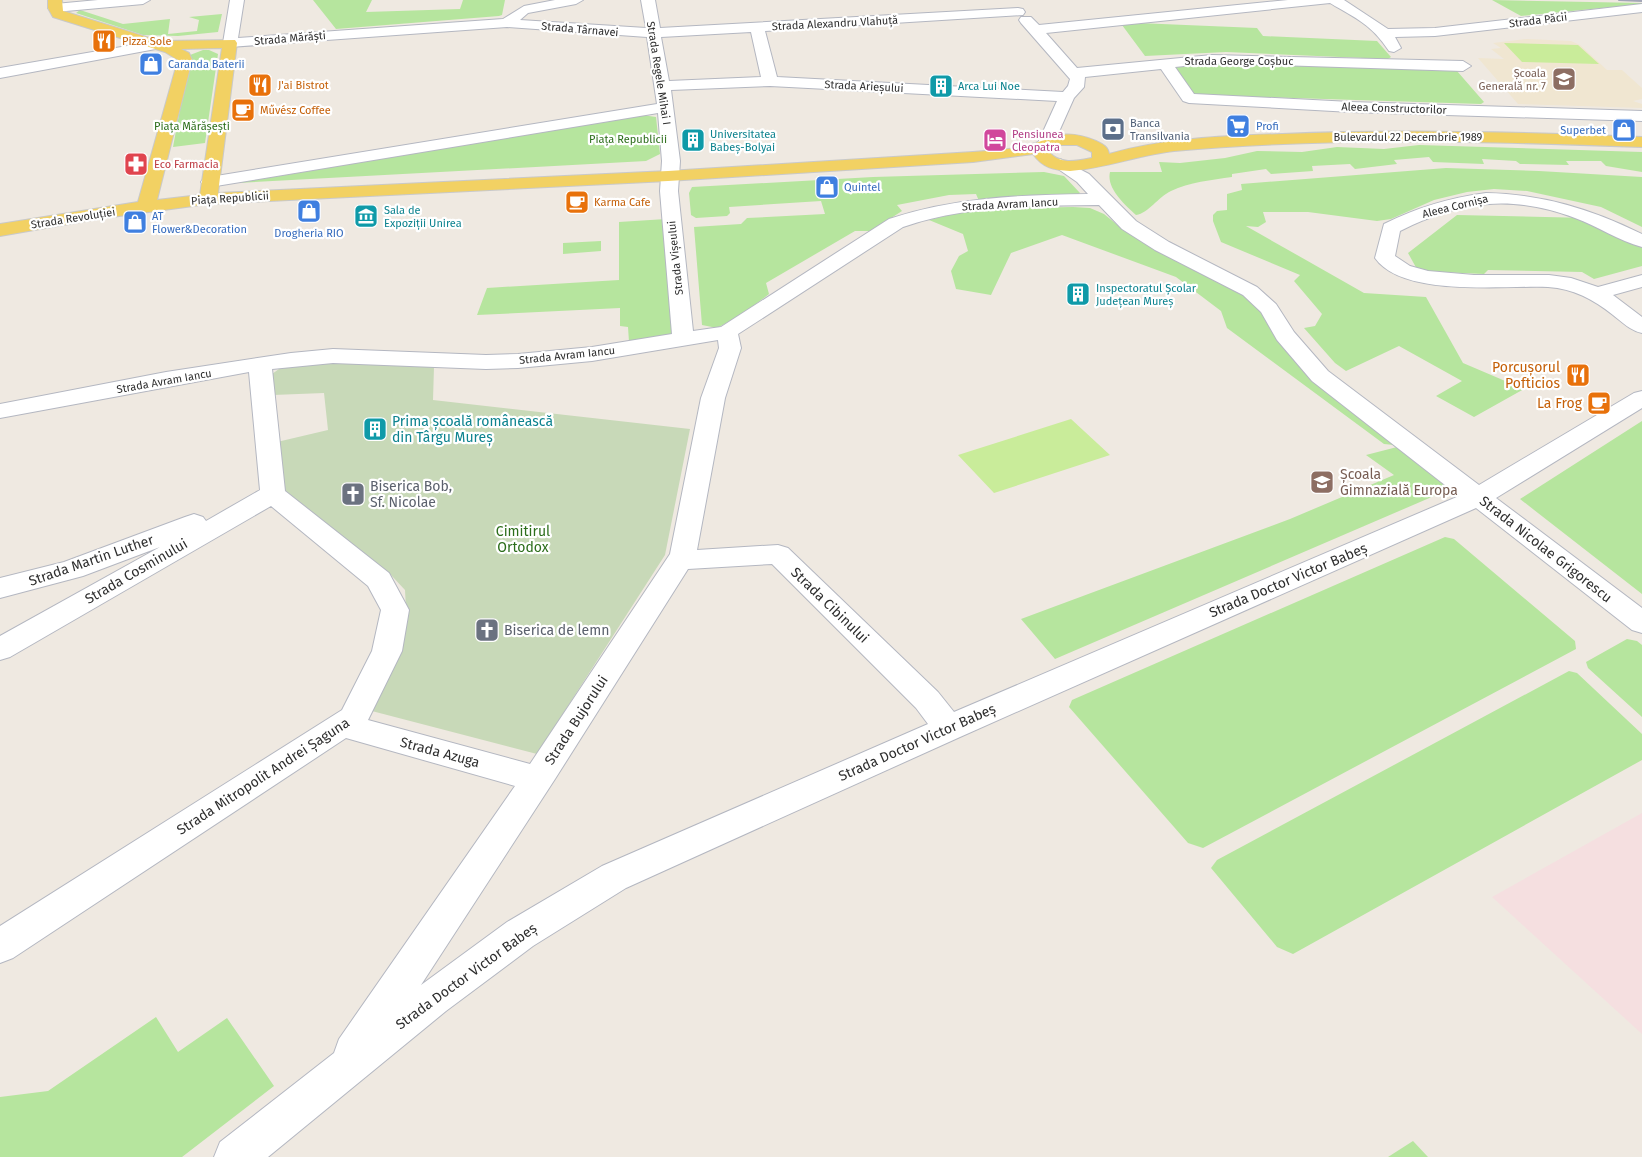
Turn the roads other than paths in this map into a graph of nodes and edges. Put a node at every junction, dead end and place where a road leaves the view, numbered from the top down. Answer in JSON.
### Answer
{"nodes":[{"id":1,"x":143,"y":0,"type":"edge"},
{"id":2,"x":237,"y":0,"type":"edge"},
{"id":3,"x":576,"y":0,"type":"edge"},
{"id":4,"x":648,"y":0,"type":"edge"},
{"id":5,"x":1327,"y":0,"type":"edge"},
{"id":6,"x":1334,"y":0,"type":"edge"},
{"id":7,"x":55,"y":4,"type":"edge"},
{"id":8,"x":1018,"y":6,"type":"edge"},
{"id":9,"x":1642,"y":8,"type":"edge"},
{"id":10,"x":507,"y":23,"type":"junction"},
{"id":11,"x":757,"y":28,"type":"junction"},
{"id":12,"x":1034,"y":30,"type":"junction"},
{"id":13,"x":1435,"y":32,"type":"junction"},
{"id":14,"x":652,"y":33,"type":"junction"},
{"id":15,"x":1386,"y":33,"type":"junction"},
{"id":16,"x":230,"y":43,"type":"junction"},
{"id":17,"x":156,"y":45,"type":"junction"},
{"id":18,"x":1165,"y":63,"type":"junction"},
{"id":19,"x":1404,"y":64,"type":"junction"},
{"id":20,"x":0,"y":73,"type":"edge"},
{"id":21,"x":1075,"y":73,"type":"junction"},
{"id":22,"x":770,"y":81,"type":"junction"},
{"id":23,"x":661,"y":86,"type":"junction"},
{"id":24,"x":1067,"y":97,"type":"junction"},
{"id":25,"x":666,"y":107,"type":"junction"},
{"id":26,"x":1642,"y":116,"type":"edge"},
{"id":27,"x":1055,"y":120,"type":"junction"},
{"id":28,"x":1642,"y":142,"type":"edge"},
{"id":29,"x":1088,"y":143,"type":"junction"},
{"id":30,"x":1044,"y":146,"type":"junction"},
{"id":31,"x":1175,"y":146,"type":"junction"},
{"id":32,"x":973,"y":157,"type":"junction"},
{"id":33,"x":1098,"y":162,"type":"junction"},
{"id":34,"x":1058,"y":164,"type":"junction"},
{"id":35,"x":668,"y":176,"type":"junction"},
{"id":36,"x":209,"y":190,"type":"junction"},
{"id":37,"x":1102,"y":199,"type":"junction"},
{"id":38,"x":146,"y":207,"type":"junction"},
{"id":39,"x":0,"y":230,"type":"edge"},
{"id":40,"x":1642,"y":241,"type":"edge"},
{"id":41,"x":1642,"y":281,"type":"edge"},
{"id":42,"x":1595,"y":294,"type":"junction"},
{"id":43,"x":1642,"y":327,"type":"edge"},
{"id":44,"x":727,"y":332,"type":"junction"},
{"id":45,"x":683,"y":339,"type":"junction"},
{"id":46,"x":260,"y":366,"type":"junction"},
{"id":47,"x":1642,"y":398,"type":"edge"},
{"id":48,"x":0,"y":411,"type":"edge"},
{"id":49,"x":269,"y":495,"type":"junction"},
{"id":50,"x":1479,"y":498,"type":"junction"},
{"id":51,"x":680,"y":560,"type":"junction"},
{"id":52,"x":0,"y":588,"type":"edge"},
{"id":53,"x":1642,"y":623,"type":"edge"},
{"id":54,"x":0,"y":649,"type":"edge"},
{"id":55,"x":342,"y":725,"type":"junction"},
{"id":56,"x":949,"y":728,"type":"junction"},
{"id":57,"x":537,"y":779,"type":"junction"},
{"id":58,"x":0,"y":946,"type":"edge"},
{"id":59,"x":339,"y":1074,"type":"junction"},
{"id":60,"x":235,"y":1157,"type":"edge"}],
"edges":[{"from":1,"to":7,"type":"street"},
{"from":2,"to":16,"type":"street"},
{"from":3,"to":10,"type":"street"},
{"from":4,"to":14,"type":"street","name":"Strada Regele Mihai I"},
{"from":5,"to":12,"type":"street"},
{"from":6,"to":15,"type":"street"},
{"from":7,"to":17,"type":"main road"},
{"from":8,"to":11,"type":"street","name":"Strada Alexandru Vlahuță"},
{"from":8,"to":12,"type":"street"},
{"from":9,"to":13,"type":"street","name":"Strada Păcii"},
{"from":10,"to":14,"type":"street","name":"Strada Târnavei"},
{"from":10,"to":16,"type":"street","name":"Strada Mărăști"},
{"from":11,"to":14,"type":"street","name":"Strada Alexandru Vlahuță"},
{"from":11,"to":22,"type":"street"},
{"from":12,"to":21,"type":"street"},
{"from":13,"to":15,"type":"street"},
{"from":13,"to":19,"type":"street","name":"Strada George Coșbuc"},
{"from":14,"to":23,"type":"street","name":"Strada Regele Mihai I"},
{"from":15,"to":19,"type":"street"},
{"from":16,"to":17,"type":"main road","name":"Strada Mărăști"},
{"from":16,"to":36,"type":"main road"},
{"from":17,"to":20,"type":"street","name":"Strada Mărăști"},
{"from":17,"to":38,"type":"main road"},
{"from":18,"to":19,"type":"street","name":"Strada George Coșbuc"},
{"from":18,"to":21,"type":"street","name":"Strada George Coșbuc"},
{"from":18,"to":26,"type":"street","name":"Aleea Constructorilor"},
{"from":21,"to":24,"type":"street"},
{"from":22,"to":23,"type":"street","name":"Strada Arieșului"},
{"from":22,"to":24,"type":"street","name":"Strada Arieșului"},
{"from":23,"to":25,"type":"street","name":"Strada Regele Mihai I"},
{"from":24,"to":27,"type":"street"},
{"from":25,"to":35,"type":"street","name":"Strada Regele Mihai I"},
{"from":25,"to":36,"type":"street","name":"Piața Republicii"},
{"from":27,"to":29,"type":"street"},
{"from":27,"to":30,"type":"street"},
{"from":28,"to":31,"type":"main road","name":"Bulevardul 22 Decembrie 1989"},
{"from":29,"to":30,"type":"main road","name":"Bulevardul 22 Decembrie 1989"},
{"from":29,"to":31,"type":"main road","name":"Bulevardul 22 Decembrie 1989"},
{"from":29,"to":33,"type":"main road"},
{"from":30,"to":32,"type":"main road","name":"Piața Republicii"},
{"from":30,"to":34,"type":"main road"},
{"from":31,"to":33,"type":"main road","name":"Bulevardul 22 Decembrie 1989"},
{"from":32,"to":34,"type":"main road","name":"Piața Republicii"},
{"from":32,"to":35,"type":"main road","name":"Piața Republicii"},
{"from":33,"to":34,"type":"main road","name":"Bulevardul 22 Decembrie 1989"},
{"from":33,"to":37,"type":"street"},
{"from":34,"to":37,"type":"street","name":"Strada Nicolae Grigorescu"},
{"from":35,"to":36,"type":"main road","name":"Piața Republicii"},
{"from":35,"to":45,"type":"street","name":"Strada Vișeului"},
{"from":36,"to":38,"type":"main road","name":"Piața Republicii"},
{"from":37,"to":44,"type":"street","name":"Strada Avram Iancu"},
{"from":37,"to":50,"type":"street","name":"Strada Nicolae Grigorescu"},
{"from":38,"to":39,"type":"main road","name":"Strada Revoluției"},
{"from":40,"to":42,"type":"street","name":"Aleea Cornișa"},
{"from":41,"to":42,"type":"street"},
{"from":42,"to":43,"type":"street","name":"Aleea Cornișa"},
{"from":44,"to":45,"type":"street","name":"Strada Avram Iancu"},
{"from":44,"to":51,"type":"street","name":"Strada Bujorului"},
{"from":45,"to":46,"type":"street","name":"Strada Avram Iancu"},
{"from":46,"to":48,"type":"street","name":"Strada Avram Iancu"},
{"from":46,"to":49,"type":"street"},
{"from":47,"to":50,"type":"street","name":"Strada Doctor Victor Babeș"},
{"from":49,"to":52,"type":"street","name":"Strada Martin Luther"},
{"from":49,"to":54,"type":"street","name":"Strada Cosminului"},
{"from":49,"to":55,"type":"street","name":"Strada Mitropolit Andrei Șaguna"},
{"from":50,"to":53,"type":"street","name":"Strada Nicolae Grigorescu"},
{"from":50,"to":56,"type":"street","name":"Strada Doctor Victor Babeș"},
{"from":51,"to":56,"type":"street","name":"Strada Cibinului"},
{"from":51,"to":57,"type":"street","name":"Strada Bujorului"},
{"from":55,"to":57,"type":"street","name":"Strada Azuga"},
{"from":55,"to":58,"type":"street","name":"Strada Mitropolit Andrei Șaguna"},
{"from":56,"to":59,"type":"street","name":"Strada Doctor Victor Babeș"},
{"from":57,"to":59,"type":"street","name":"Strada Bujorului"},
{"from":59,"to":60,"type":"street","name":"Strada Doctor Victor Babeș"}]}
